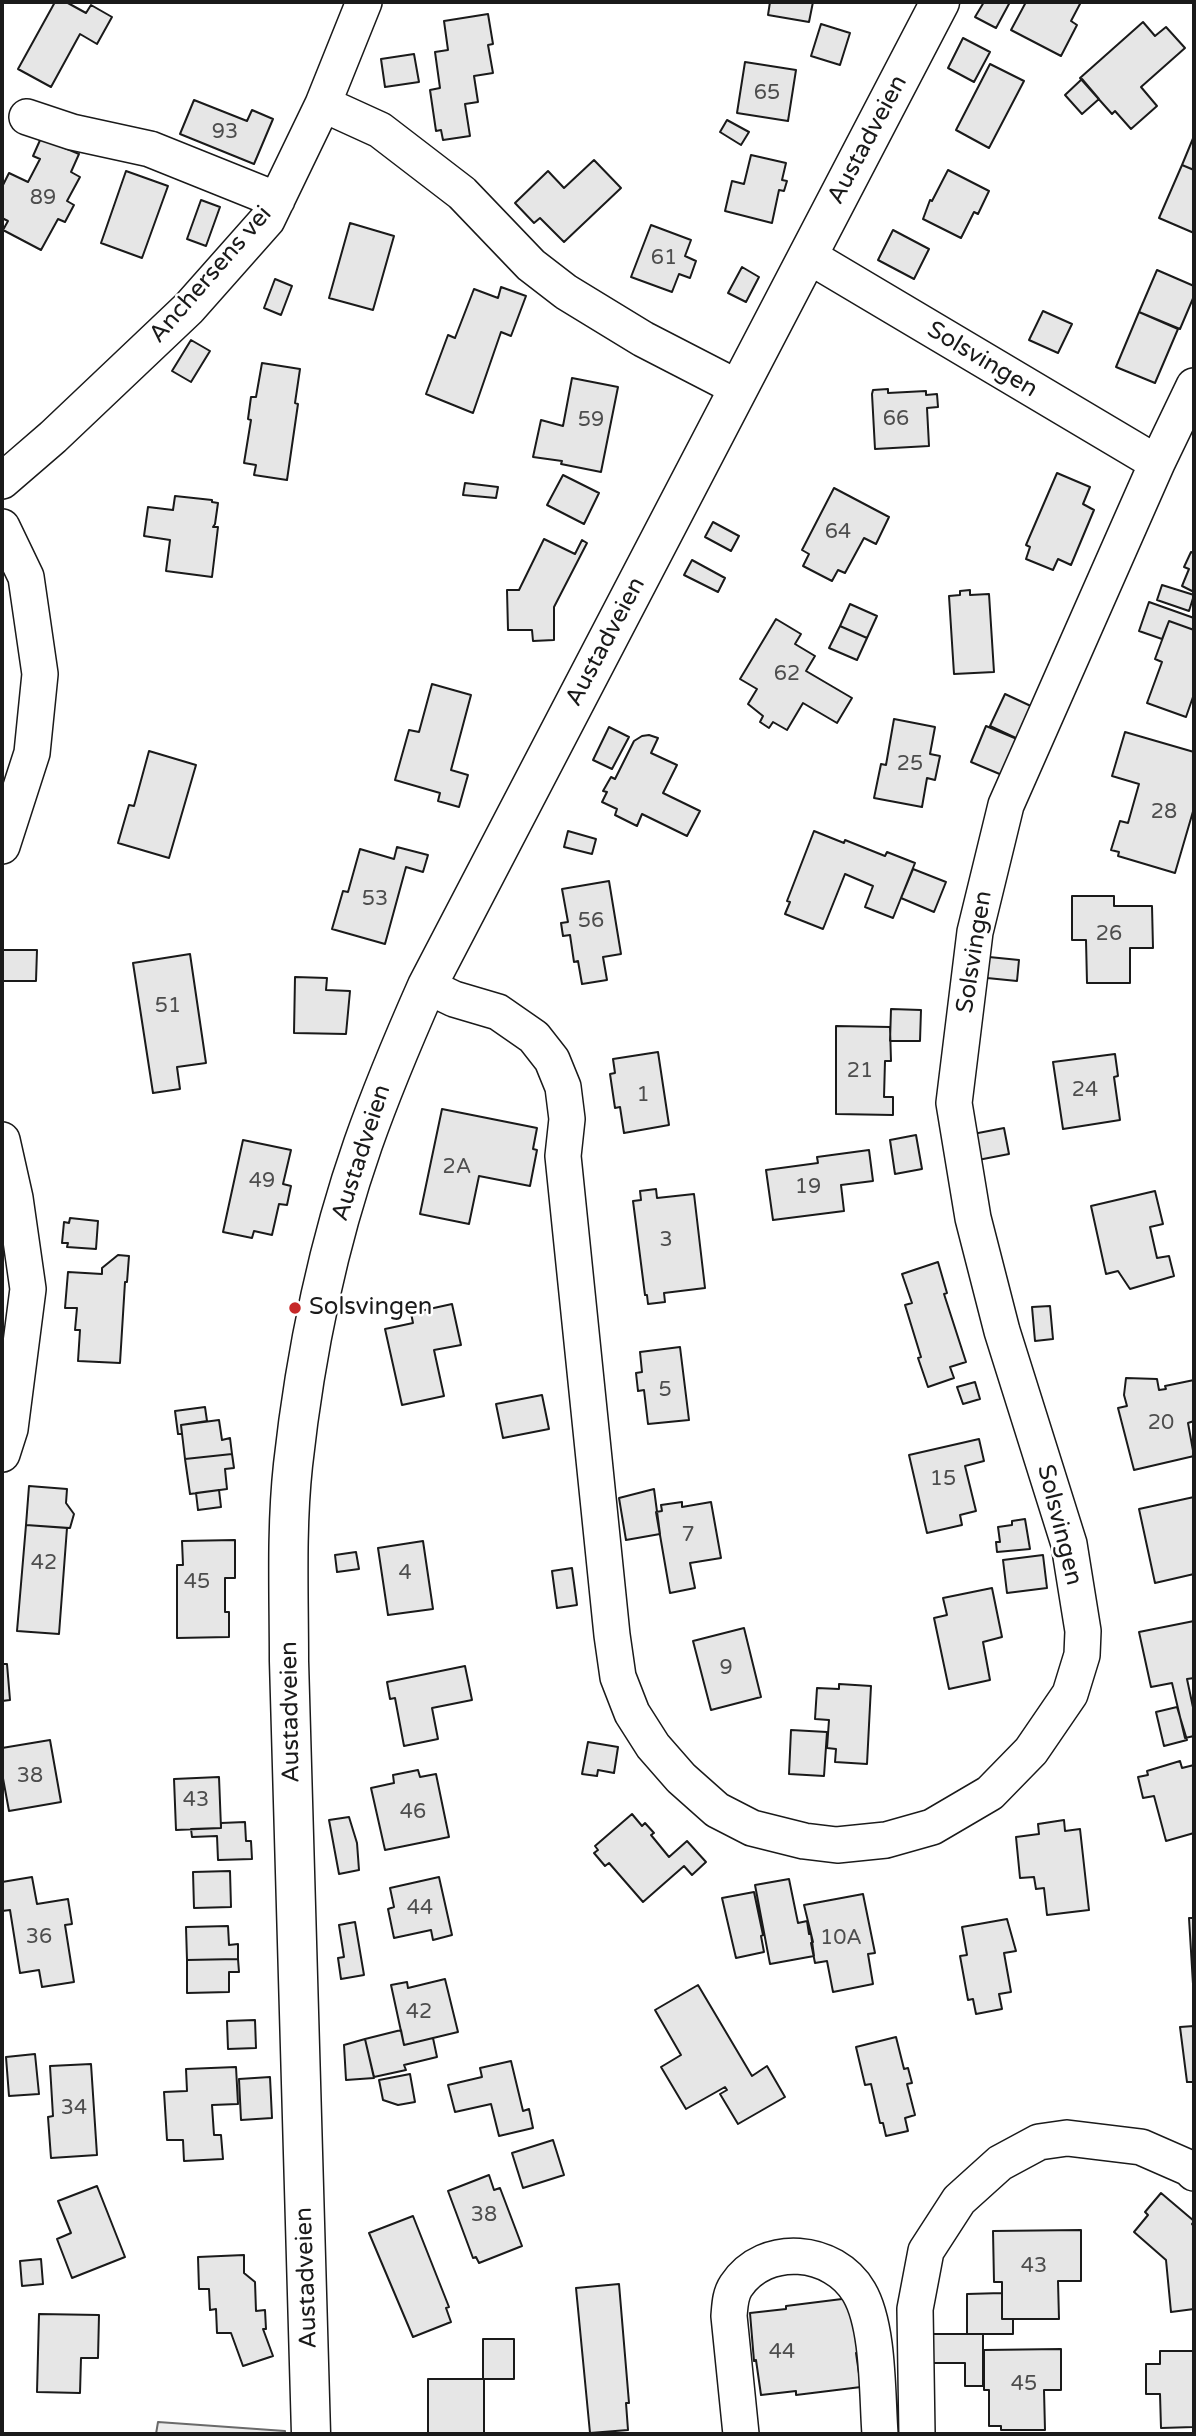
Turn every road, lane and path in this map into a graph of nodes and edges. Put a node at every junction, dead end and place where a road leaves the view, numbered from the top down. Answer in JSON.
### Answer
{"nodes":[{"id":1,"x":364,"y":2,"type":"edge"},
{"id":2,"x":929,"y":6,"type":"edge"},
{"id":3,"x":323,"y":104,"type":"junction"},
{"id":4,"x":27,"y":117,"type":"dead end"},
{"id":5,"x":277,"y":200,"type":"junction"},
{"id":6,"x":807,"y":255,"type":"junction"},
{"id":7,"x":1194,"y":386,"type":"edge"},
{"id":8,"x":738,"y":388,"type":"junction"},
{"id":9,"x":1157,"y":463,"type":"junction"},
{"id":10,"x":2,"y":481,"type":"edge"},
{"id":11,"x":2,"y":527,"type":"edge"},
{"id":12,"x":2,"y":846,"type":"edge"},
{"id":13,"x":426,"y":986,"type":"junction"},
{"id":14,"x":2,"y":1140,"type":"edge"},
{"id":15,"x":2,"y":1454,"type":"edge"},
{"id":16,"x":1194,"y":2173,"type":"edge"},
{"id":17,"x":311,"y":2434,"type":"edge"},
{"id":18,"x":741,"y":2434,"type":"edge"},
{"id":19,"x":880,"y":2434,"type":"edge"},
{"id":20,"x":917,"y":2434,"type":"edge"}],
"edges":[{"from":1,"to":3,"type":"street","name":"Anchersens vei"},
{"from":2,"to":6,"type":"main road","name":"Austadveien"},
{"from":3,"to":5,"type":"street","name":"Anchersens vei"},
{"from":3,"to":8,"type":"street"},
{"from":4,"to":5,"type":"street"},
{"from":5,"to":10,"type":"street","name":"Anchersens vei"},
{"from":6,"to":8,"type":"main road","name":"Austadveien"},
{"from":6,"to":9,"type":"street","name":"Solsvingen"},
{"from":7,"to":9,"type":"street","name":"Solsvingen"},
{"from":8,"to":13,"type":"main road","name":"Austadveien"},
{"from":9,"to":13,"type":"street","name":"Solsvingen"},
{"from":11,"to":12,"type":"street"},
{"from":13,"to":17,"type":"main road","name":"Austadveien"},
{"from":14,"to":15,"type":"street"},
{"from":16,"to":20,"type":"street"},
{"from":18,"to":19,"type":"street"}]}
